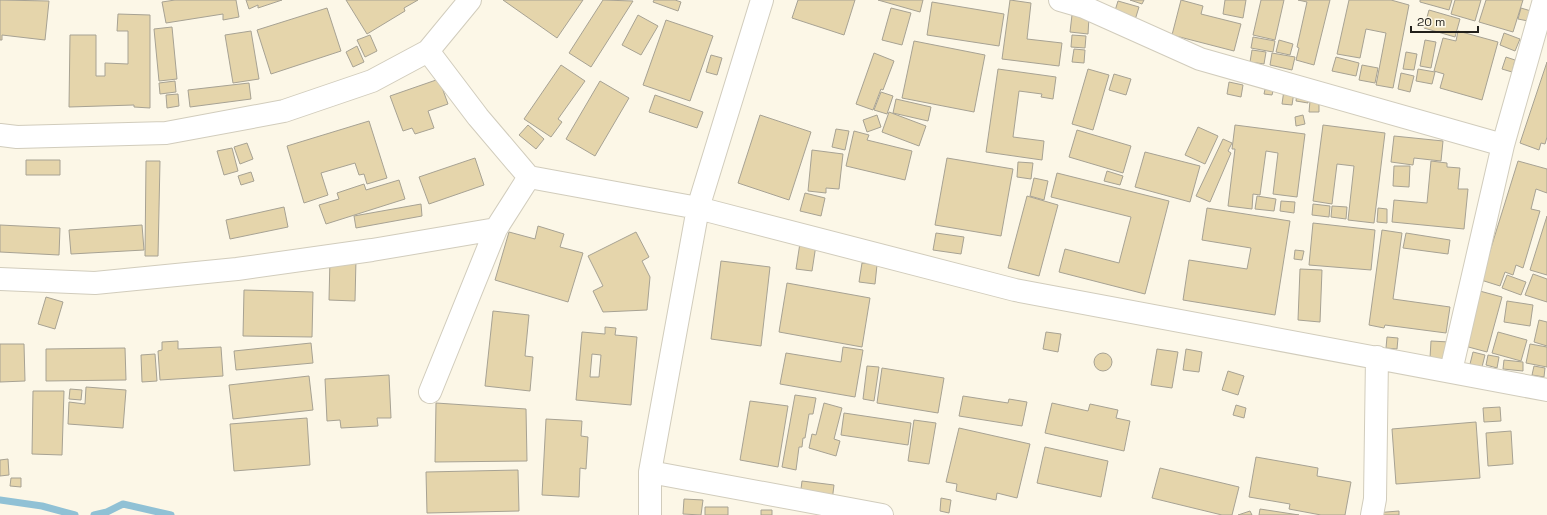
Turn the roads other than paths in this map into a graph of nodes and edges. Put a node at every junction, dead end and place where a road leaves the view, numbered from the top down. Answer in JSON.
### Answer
{"nodes":[{"id":1,"x":470,"y":0,"type":"edge"},
{"id":2,"x":762,"y":0,"type":"edge"},
{"id":3,"x":1060,"y":0,"type":"edge"},
{"id":4,"x":1544,"y":0,"type":"edge"},
{"id":5,"x":428,"y":51,"type":"junction"},
{"id":6,"x":0,"y":136,"type":"edge"},
{"id":7,"x":1503,"y":145,"type":"junction"},
{"id":8,"x":529,"y":176,"type":"junction"},
{"id":9,"x":698,"y":208,"type":"junction"},
{"id":10,"x":496,"y":229,"type":"junction"},
{"id":11,"x":0,"y":279,"type":"edge"},
{"id":12,"x":1378,"y":358,"type":"junction"},
{"id":13,"x":1451,"y":371,"type":"junction"},
{"id":14,"x":1547,"y":390,"type":"edge"},
{"id":15,"x":430,"y":392,"type":"dead end"},
{"id":16,"x":650,"y":472,"type":"junction"},
{"id":17,"x":650,"y":515,"type":"edge"},
{"id":18,"x":882,"y":515,"type":"edge"},
{"id":19,"x":1372,"y":515,"type":"edge"}],
"edges":[{"from":1,"to":5,"type":"street"},
{"from":2,"to":9,"type":"street"},
{"from":3,"to":7,"type":"street"},
{"from":4,"to":7,"type":"street"},
{"from":5,"to":6,"type":"street"},
{"from":5,"to":8,"type":"street"},
{"from":7,"to":13,"type":"street"},
{"from":8,"to":9,"type":"street"},
{"from":8,"to":10,"type":"street"},
{"from":9,"to":12,"type":"street"},
{"from":9,"to":16,"type":"street"},
{"from":10,"to":11,"type":"street"},
{"from":10,"to":15,"type":"street"},
{"from":12,"to":13,"type":"street"},
{"from":12,"to":19,"type":"street"},
{"from":13,"to":14,"type":"street"},
{"from":16,"to":17,"type":"street"},
{"from":16,"to":18,"type":"street"}]}
